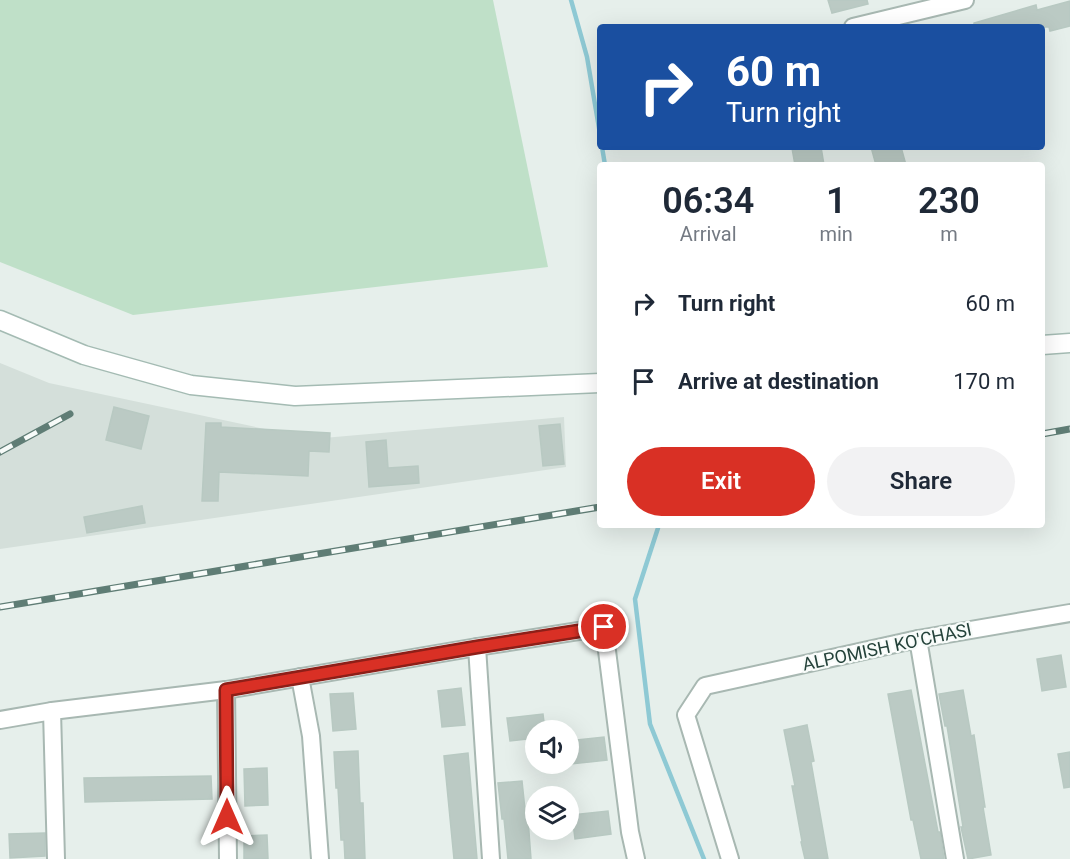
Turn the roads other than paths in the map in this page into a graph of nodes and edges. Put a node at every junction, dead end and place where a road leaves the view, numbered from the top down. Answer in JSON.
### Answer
{"nodes":[{"id":1,"x":965,"y":0,"type":"edge"},
{"id":2,"x":865,"y":24,"type":"edge"},
{"id":3,"x":0,"y":320,"type":"edge"},
{"id":4,"x":1070,"y":343,"type":"edge"},
{"id":5,"x":1045,"y":345,"type":"edge"},
{"id":6,"x":597,"y":383,"type":"edge"},
{"id":7,"x":1070,"y":613,"type":"edge"},
{"id":8,"x":918,"y":639,"type":"junction"},
{"id":9,"x":477,"y":647,"type":"junction"},
{"id":10,"x":300,"y":677,"type":"junction"},
{"id":11,"x":226,"y":690,"type":"junction"},
{"id":12,"x":52,"y":711,"type":"junction"},
{"id":13,"x":0,"y":720,"type":"edge"},
{"id":14,"x":56,"y":859,"type":"edge"},
{"id":15,"x":228,"y":859,"type":"edge"},
{"id":16,"x":321,"y":859,"type":"edge"},
{"id":17,"x":491,"y":859,"type":"edge"},
{"id":18,"x":636,"y":859,"type":"edge"},
{"id":19,"x":730,"y":859,"type":"edge"},
{"id":20,"x":955,"y":859,"type":"edge"}],
"edges":[{"from":1,"to":2,"type":"street"},
{"from":3,"to":6,"type":"main road"},
{"from":4,"to":5,"type":"main road"},
{"from":7,"to":8,"type":"street","name":"ALPOMISH KO'CHASI"},
{"from":8,"to":19,"type":"street","name":"ALPOMISH KO'CHASI"},
{"from":8,"to":20,"type":"street"},
{"from":9,"to":10,"type":"street"},
{"from":9,"to":17,"type":"street"},
{"from":9,"to":18,"type":"street"},
{"from":10,"to":11,"type":"street"},
{"from":10,"to":16,"type":"street"},
{"from":11,"to":12,"type":"street"},
{"from":11,"to":15,"type":"street"},
{"from":12,"to":13,"type":"street"},
{"from":12,"to":14,"type":"street"}]}
